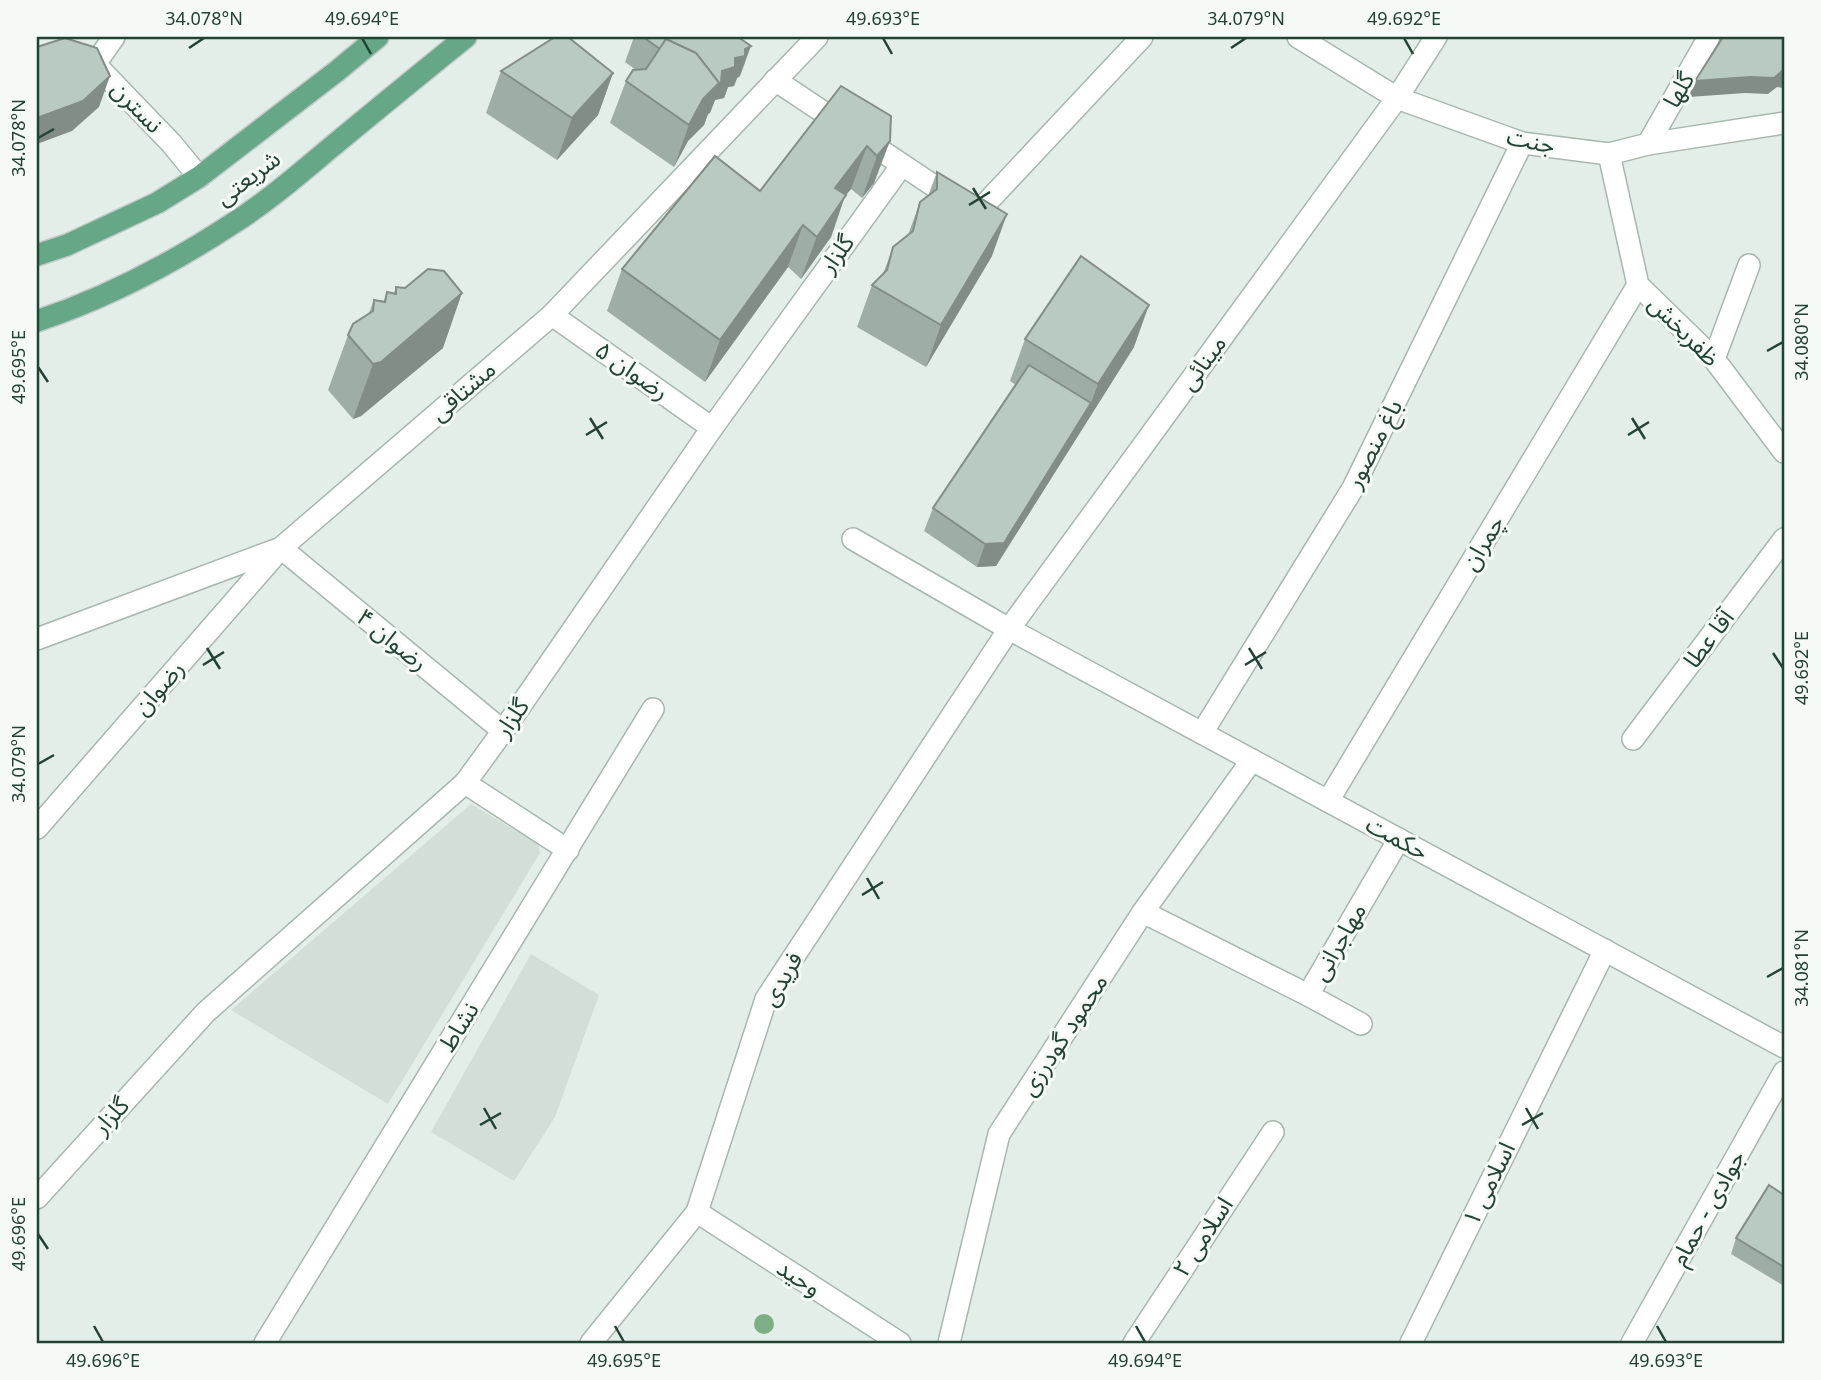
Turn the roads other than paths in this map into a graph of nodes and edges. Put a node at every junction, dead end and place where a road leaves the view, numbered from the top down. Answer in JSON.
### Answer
{"nodes":[{"id":1,"x":114,"y":37,"type":"edge"},
{"id":2,"x":378,"y":37,"type":"edge"},
{"id":3,"x":466,"y":37,"type":"edge"},
{"id":4,"x":817,"y":37,"type":"edge"},
{"id":5,"x":1142,"y":37,"type":"edge"},
{"id":6,"x":1298,"y":37,"type":"edge"},
{"id":7,"x":1436,"y":37,"type":"edge"},
{"id":8,"x":1709,"y":37,"type":"edge"},
{"id":9,"x":775,"y":80,"type":"junction"},
{"id":10,"x":1397,"y":98,"type":"junction"},
{"id":11,"x":1784,"y":123,"type":"edge"},
{"id":12,"x":1522,"y":143,"type":"junction"},
{"id":13,"x":1648,"y":144,"type":"junction"},
{"id":14,"x":1609,"y":154,"type":"junction"},
{"id":15,"x":902,"y":165,"type":"junction"},
{"id":16,"x":199,"y":177,"type":"junction"},
{"id":17,"x":37,"y":256,"type":"edge"},
{"id":18,"x":1749,"y":265,"type":"dead end"},
{"id":19,"x":1638,"y":285,"type":"junction"},
{"id":20,"x":552,"y":315,"type":"junction"},
{"id":21,"x":37,"y":321,"type":"edge"},
{"id":22,"x":1714,"y":359,"type":"junction"},
{"id":23,"x":712,"y":428,"type":"junction"},
{"id":24,"x":1784,"y":452,"type":"edge"},
{"id":25,"x":1784,"y":538,"type":"edge"},
{"id":26,"x":853,"y":539,"type":"dead end"},
{"id":27,"x":281,"y":548,"type":"junction"},
{"id":28,"x":1009,"y":629,"type":"junction"},
{"id":29,"x":37,"y":639,"type":"edge"},
{"id":30,"x":653,"y":709,"type":"dead end"},
{"id":31,"x":503,"y":731,"type":"junction"},
{"id":32,"x":1202,"y":733,"type":"junction"},
{"id":33,"x":1633,"y":739,"type":"dead end"},
{"id":34,"x":1252,"y":760,"type":"junction"},
{"id":35,"x":465,"y":783,"type":"junction"},
{"id":36,"x":1328,"y":801,"type":"junction"},
{"id":37,"x":37,"y":828,"type":"edge"},
{"id":38,"x":1399,"y":839,"type":"junction"},
{"id":39,"x":568,"y":850,"type":"junction"},
{"id":40,"x":1143,"y":912,"type":"junction"},
{"id":41,"x":1605,"y":950,"type":"junction"},
{"id":42,"x":1308,"y":995,"type":"junction"},
{"id":43,"x":1361,"y":1024,"type":"dead end"},
{"id":44,"x":1784,"y":1047,"type":"edge"},
{"id":45,"x":1784,"y":1072,"type":"edge"},
{"id":46,"x":1273,"y":1132,"type":"dead end"},
{"id":47,"x":37,"y":1198,"type":"edge"},
{"id":48,"x":697,"y":1212,"type":"junction"},
{"id":49,"x":265,"y":1343,"type":"edge"},
{"id":50,"x":591,"y":1343,"type":"edge"},
{"id":51,"x":900,"y":1343,"type":"edge"},
{"id":52,"x":949,"y":1343,"type":"edge"},
{"id":53,"x":1134,"y":1343,"type":"edge"},
{"id":54,"x":1411,"y":1343,"type":"edge"},
{"id":55,"x":1632,"y":1343,"type":"edge"}],
"edges":[{"from":1,"to":16,"type":"street","name":"نسترن"},
{"from":2,"to":16,"type":"main road","name":"شریعتی"},
{"from":3,"to":21,"type":"main road","name":"شریعتی"},
{"from":4,"to":9,"type":"street","name":"مشتاقی"},
{"from":5,"to":15,"type":"street"},
{"from":6,"to":10,"type":"street","name":"جنت"},
{"from":7,"to":10,"type":"street","name":"مینائی"},
{"from":8,"to":13,"type":"street","name":"گلها"},
{"from":9,"to":15,"type":"street"},
{"from":9,"to":20,"type":"street","name":"مشتاقی"},
{"from":10,"to":12,"type":"street","name":"جنت"},
{"from":10,"to":28,"type":"street","name":"مینائی"},
{"from":11,"to":13,"type":"street","name":"جنت"},
{"from":12,"to":14,"type":"street","name":"جنت"},
{"from":12,"to":32,"type":"street","name":"باغ منصور"},
{"from":13,"to":14,"type":"street","name":"جنت"},
{"from":14,"to":19,"type":"street","name":"ظفربخش"},
{"from":15,"to":23,"type":"street","name":"گلزار"},
{"from":16,"to":17,"type":"main road","name":"شریعتی"},
{"from":18,"to":22,"type":"street"},
{"from":19,"to":22,"type":"street","name":"ظفربخش"},
{"from":19,"to":36,"type":"street","name":"چمران"},
{"from":20,"to":23,"type":"street","name":"رضوان ۵"},
{"from":20,"to":27,"type":"street","name":"مشتاقی"},
{"from":22,"to":24,"type":"street","name":"ظفربخش"},
{"from":23,"to":31,"type":"street","name":"گلزار"},
{"from":25,"to":33,"type":"street","name":"آقا عطا"},
{"from":26,"to":28,"type":"street","name":"حکمت"},
{"from":27,"to":29,"type":"street","name":"مشتاقی"},
{"from":27,"to":31,"type":"street","name":"رضوان ۴"},
{"from":27,"to":37,"type":"street","name":"رضوان"},
{"from":28,"to":32,"type":"street","name":"حکمت"},
{"from":28,"to":48,"type":"street","name":"فریدی"},
{"from":30,"to":39,"type":"street","name":"نشاط"},
{"from":31,"to":35,"type":"street","name":"گلزار"},
{"from":32,"to":34,"type":"street","name":"حکمت"},
{"from":34,"to":36,"type":"street","name":"حکمت"},
{"from":34,"to":40,"type":"street","name":"محمود گودرزی"},
{"from":35,"to":39,"type":"street"},
{"from":35,"to":47,"type":"street","name":"گلزار"},
{"from":36,"to":38,"type":"street","name":"حکمت"},
{"from":38,"to":41,"type":"street","name":"حکمت"},
{"from":38,"to":42,"type":"street","name":"مهاجرانی"},
{"from":39,"to":49,"type":"street","name":"نشاط"},
{"from":40,"to":42,"type":"street","name":"مهاجرانی"},
{"from":40,"to":52,"type":"street","name":"محمود گودرزی"},
{"from":41,"to":44,"type":"street","name":"حکمت"},
{"from":41,"to":54,"type":"street","name":"اسلامی ۱"},
{"from":42,"to":43,"type":"street"},
{"from":45,"to":55,"type":"street","name":"جوادی - حمام"},
{"from":46,"to":53,"type":"street","name":"اسلامی ۲"},
{"from":48,"to":50,"type":"street","name":"فریدی"},
{"from":48,"to":51,"type":"street","name":"وحید"}]}
